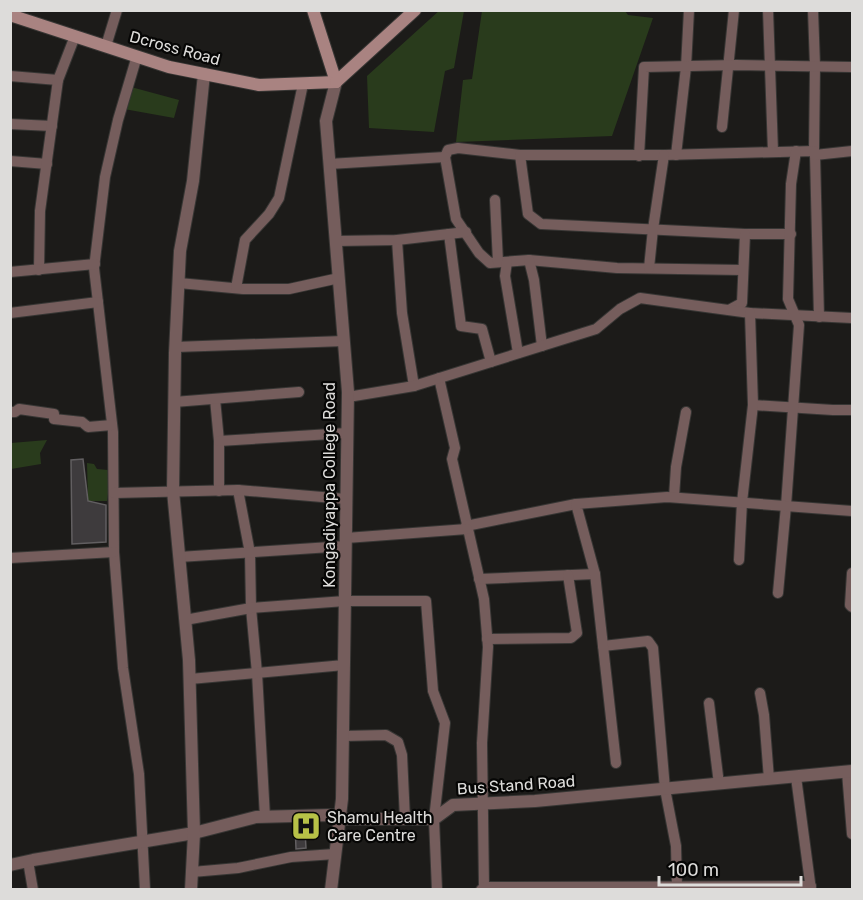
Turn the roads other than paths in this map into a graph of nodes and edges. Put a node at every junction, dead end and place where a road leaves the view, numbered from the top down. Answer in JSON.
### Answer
{"nodes":[{"id":1,"x":117,"y":10,"type":"edge"},
{"id":2,"x":314,"y":10,"type":"edge"},
{"id":3,"x":415,"y":10,"type":"edge"},
{"id":4,"x":689,"y":10,"type":"edge"},
{"id":5,"x":734,"y":10,"type":"edge"},
{"id":6,"x":768,"y":10,"type":"edge"},
{"id":7,"x":813,"y":10,"type":"edge"},
{"id":8,"x":10,"y":15,"type":"edge"},
{"id":9,"x":75,"y":36,"type":"junction"},
{"id":10,"x":106,"y":46,"type":"junction"},
{"id":11,"x":137,"y":56,"type":"junction"},
{"id":12,"x":729,"y":65,"type":"junction"},
{"id":13,"x":769,"y":66,"type":"junction"},
{"id":14,"x":815,"y":66,"type":"junction"},
{"id":15,"x":686,"y":67,"type":"junction"},
{"id":16,"x":852,"y":67,"type":"edge"},
{"id":17,"x":204,"y":74,"type":"junction"},
{"id":18,"x":10,"y":76,"type":"edge"},
{"id":19,"x":58,"y":80,"type":"junction"},
{"id":20,"x":336,"y":82,"type":"junction"},
{"id":21,"x":303,"y":84,"type":"junction"},
{"id":22,"x":10,"y":124,"type":"edge"},
{"id":23,"x":52,"y":126,"type":"junction"},
{"id":24,"x":722,"y":127,"type":"dead end"},
{"id":25,"x":796,"y":151,"type":"junction"},
{"id":26,"x":852,"y":151,"type":"edge"},
{"id":27,"x":772,"y":152,"type":"junction"},
{"id":28,"x":814,"y":153,"type":"junction"},
{"id":29,"x":520,"y":155,"type":"junction"},
{"id":30,"x":664,"y":155,"type":"junction"},
{"id":31,"x":676,"y":155,"type":"junction"},
{"id":32,"x":639,"y":156,"type":"junction"},
{"id":33,"x":445,"y":157,"type":"junction"},
{"id":34,"x":10,"y":161,"type":"edge"},
{"id":35,"x":47,"y":164,"type":"junction"},
{"id":36,"x":329,"y":164,"type":"junction"},
{"id":37,"x":495,"y":200,"type":"dead end"},
{"id":38,"x":653,"y":229,"type":"junction"},
{"id":39,"x":466,"y":232,"type":"junction"},
{"id":40,"x":449,"y":234,"type":"junction"},
{"id":41,"x":745,"y":234,"type":"junction"},
{"id":42,"x":791,"y":234,"type":"junction"},
{"id":43,"x":397,"y":240,"type":"junction"},
{"id":44,"x":336,"y":241,"type":"junction"},
{"id":45,"x":529,"y":260,"type":"junction"},
{"id":46,"x":502,"y":262,"type":"junction"},
{"id":47,"x":95,"y":264,"type":"junction"},
{"id":48,"x":649,"y":268,"type":"junction"},
{"id":49,"x":39,"y":270,"type":"junction"},
{"id":50,"x":742,"y":270,"type":"junction"},
{"id":51,"x":10,"y":272,"type":"edge"},
{"id":52,"x":339,"y":278,"type":"junction"},
{"id":53,"x":179,"y":283,"type":"junction"},
{"id":54,"x":236,"y":288,"type":"junction"},
{"id":55,"x":98,"y":302,"type":"junction"},
{"id":56,"x":729,"y":310,"type":"junction"},
{"id":57,"x":10,"y":313,"type":"edge"},
{"id":58,"x":750,"y":313,"type":"junction"},
{"id":59,"x":794,"y":316,"type":"junction"},
{"id":60,"x":819,"y":317,"type":"junction"},
{"id":61,"x":852,"y":318,"type":"edge"},
{"id":62,"x":344,"y":341,"type":"junction"},
{"id":63,"x":542,"y":346,"type":"junction"},
{"id":64,"x":175,"y":347,"type":"junction"},
{"id":65,"x":518,"y":353,"type":"junction"},
{"id":66,"x":491,"y":362,"type":"junction"},
{"id":67,"x":439,"y":378,"type":"junction"},
{"id":68,"x":414,"y":386,"type":"junction"},
{"id":69,"x":299,"y":392,"type":"dead end"},
{"id":70,"x":348,"y":397,"type":"junction"},
{"id":71,"x":215,"y":399,"type":"junction"},
{"id":72,"x":174,"y":402,"type":"junction"},
{"id":73,"x":753,"y":405,"type":"junction"},
{"id":74,"x":793,"y":408,"type":"junction"},
{"id":75,"x":852,"y":410,"type":"edge"},
{"id":76,"x":10,"y":412,"type":"edge"},
{"id":77,"x":686,"y":412,"type":"dead end"},
{"id":78,"x":112,"y":425,"type":"junction"},
{"id":79,"x":347,"y":433,"type":"junction"},
{"id":80,"x":219,"y":441,"type":"junction"},
{"id":81,"x":219,"y":490,"type":"junction"},
{"id":82,"x":238,"y":490,"type":"junction"},
{"id":83,"x":173,"y":491,"type":"junction"},
{"id":84,"x":114,"y":493,"type":"junction"},
{"id":85,"x":674,"y":497,"type":"junction"},
{"id":86,"x":346,"y":499,"type":"junction"},
{"id":87,"x":742,"y":502,"type":"junction"},
{"id":88,"x":576,"y":504,"type":"junction"},
{"id":89,"x":786,"y":506,"type":"junction"},
{"id":90,"x":852,"y":511,"type":"edge"},
{"id":91,"x":466,"y":528,"type":"junction"},
{"id":92,"x":346,"y":542,"type":"junction"},
{"id":93,"x":114,"y":552,"type":"junction"},
{"id":94,"x":250,"y":553,"type":"junction"},
{"id":95,"x":10,"y":558,"type":"edge"},
{"id":96,"x":180,"y":558,"type":"junction"},
{"id":97,"x":739,"y":560,"type":"dead end"},
{"id":98,"x":852,"y":573,"type":"edge"},
{"id":99,"x":595,"y":574,"type":"junction"},
{"id":100,"x":568,"y":575,"type":"junction"},
{"id":101,"x":479,"y":579,"type":"junction"},
{"id":102,"x":778,"y":593,"type":"dead end"},
{"id":103,"x":345,"y":601,"type":"junction"},
{"id":104,"x":852,"y":607,"type":"edge"},
{"id":105,"x":251,"y":608,"type":"junction"},
{"id":106,"x":185,"y":620,"type":"junction"},
{"id":107,"x":487,"y":639,"type":"junction"},
{"id":108,"x":603,"y":646,"type":"junction"},
{"id":109,"x":344,"y":665,"type":"junction"},
{"id":110,"x":257,"y":673,"type":"junction"},
{"id":111,"x":190,"y":679,"type":"junction"},
{"id":112,"x":760,"y":693,"type":"dead end"},
{"id":113,"x":709,"y":703,"type":"dead end"},
{"id":114,"x":343,"y":736,"type":"junction"},
{"id":115,"x":616,"y":763,"type":"dead end"},
{"id":116,"x":850,"y":772,"type":"edge"},
{"id":117,"x":796,"y":777,"type":"junction"},
{"id":118,"x":769,"y":779,"type":"junction"},
{"id":119,"x":719,"y":784,"type":"junction"},
{"id":120,"x":665,"y":789,"type":"junction"},
{"id":121,"x":483,"y":803,"type":"junction"},
{"id":122,"x":265,"y":816,"type":"junction"},
{"id":123,"x":340,"y":819,"type":"junction"},
{"id":124,"x":405,"y":819,"type":"junction"},
{"id":125,"x":434,"y":819,"type":"junction"},
{"id":126,"x":194,"y":833,"type":"junction"},
{"id":127,"x":852,"y":834,"type":"edge"},
{"id":128,"x":144,"y":840,"type":"junction"},
{"id":129,"x":335,"y":854,"type":"junction"},
{"id":130,"x":28,"y":861,"type":"junction"},
{"id":131,"x":10,"y":865,"type":"edge"},
{"id":132,"x":192,"y":872,"type":"junction"},
{"id":133,"x":677,"y":887,"type":"junction"},
{"id":134,"x":483,"y":888,"type":"edge"},
{"id":135,"x":811,"y":888,"type":"edge"},
{"id":136,"x":33,"y":890,"type":"edge"},
{"id":137,"x":145,"y":890,"type":"edge"},
{"id":138,"x":191,"y":890,"type":"edge"},
{"id":139,"x":331,"y":890,"type":"edge"},
{"id":140,"x":437,"y":890,"type":"edge"}],
"edges":[{"from":1,"to":10,"type":"street"},
{"from":2,"to":20,"type":"main road"},
{"from":3,"to":20,"type":"main road"},
{"from":4,"to":15,"type":"street"},
{"from":5,"to":12,"type":"street"},
{"from":6,"to":13,"type":"street"},
{"from":7,"to":14,"type":"street"},
{"from":8,"to":9,"type":"main road","name":"Dcross Road"},
{"from":9,"to":10,"type":"main road","name":"Dcross Road"},
{"from":9,"to":19,"type":"street"},
{"from":10,"to":11,"type":"main road","name":"Dcross Road"},
{"from":11,"to":17,"type":"main road","name":"Dcross Road"},
{"from":11,"to":47,"type":"street"},
{"from":12,"to":13,"type":"street"},
{"from":12,"to":15,"type":"street"},
{"from":12,"to":24,"type":"street"},
{"from":13,"to":14,"type":"street"},
{"from":13,"to":27,"type":"street"},
{"from":14,"to":16,"type":"street"},
{"from":14,"to":28,"type":"street"},
{"from":15,"to":31,"type":"street"},
{"from":15,"to":32,"type":"street"},
{"from":17,"to":21,"type":"main road","name":"Dcross Road"},
{"from":17,"to":53,"type":"street"},
{"from":18,"to":19,"type":"street"},
{"from":19,"to":23,"type":"street"},
{"from":20,"to":21,"type":"main road","name":"Dcross Road"},
{"from":20,"to":36,"type":"street","name":"Kongadiyappa College Road"},
{"from":21,"to":54,"type":"street"},
{"from":22,"to":23,"type":"street"},
{"from":23,"to":35,"type":"street"},
{"from":25,"to":27,"type":"street"},
{"from":25,"to":28,"type":"street"},
{"from":25,"to":42,"type":"street"},
{"from":26,"to":28,"type":"street"},
{"from":27,"to":31,"type":"street"},
{"from":28,"to":60,"type":"street"},
{"from":29,"to":32,"type":"street"},
{"from":29,"to":33,"type":"street"},
{"from":29,"to":38,"type":"street"},
{"from":30,"to":31,"type":"street"},
{"from":30,"to":32,"type":"street"},
{"from":30,"to":38,"type":"street"},
{"from":33,"to":36,"type":"street"},
{"from":33,"to":39,"type":"street"},
{"from":34,"to":35,"type":"street"},
{"from":35,"to":49,"type":"street"},
{"from":36,"to":44,"type":"street","name":"Kongadiyappa College Road"},
{"from":37,"to":46,"type":"street"},
{"from":38,"to":41,"type":"street"},
{"from":38,"to":48,"type":"street"},
{"from":39,"to":40,"type":"street"},
{"from":39,"to":46,"type":"street"},
{"from":40,"to":43,"type":"street"},
{"from":40,"to":66,"type":"street"},
{"from":41,"to":42,"type":"street"},
{"from":41,"to":50,"type":"street"},
{"from":42,"to":59,"type":"street"},
{"from":43,"to":44,"type":"street"},
{"from":43,"to":68,"type":"street"},
{"from":44,"to":52,"type":"street","name":"Kongadiyappa College Road"},
{"from":45,"to":46,"type":"street"},
{"from":45,"to":48,"type":"street"},
{"from":45,"to":63,"type":"street"},
{"from":46,"to":65,"type":"street"},
{"from":47,"to":49,"type":"street"},
{"from":47,"to":55,"type":"street"},
{"from":48,"to":50,"type":"street"},
{"from":49,"to":51,"type":"street"},
{"from":50,"to":56,"type":"street"},
{"from":52,"to":54,"type":"street"},
{"from":52,"to":62,"type":"street","name":"Kongadiyappa College Road"},
{"from":53,"to":54,"type":"street"},
{"from":53,"to":64,"type":"street"},
{"from":55,"to":57,"type":"street"},
{"from":55,"to":78,"type":"street"},
{"from":56,"to":58,"type":"street"},
{"from":56,"to":63,"type":"street"},
{"from":58,"to":59,"type":"street"},
{"from":58,"to":73,"type":"street"},
{"from":59,"to":60,"type":"street"},
{"from":59,"to":74,"type":"street"},
{"from":60,"to":61,"type":"street"},
{"from":62,"to":64,"type":"street"},
{"from":62,"to":70,"type":"street","name":"Kongadiyappa College Road"},
{"from":63,"to":65,"type":"street"},
{"from":64,"to":72,"type":"street"},
{"from":65,"to":66,"type":"street"},
{"from":66,"to":67,"type":"street"},
{"from":67,"to":68,"type":"street"},
{"from":67,"to":91,"type":"street"},
{"from":68,"to":70,"type":"street"},
{"from":69,"to":71,"type":"street"},
{"from":70,"to":79,"type":"street","name":"Kongadiyappa College Road"},
{"from":71,"to":72,"type":"street"},
{"from":71,"to":80,"type":"street"},
{"from":72,"to":83,"type":"street"},
{"from":73,"to":74,"type":"street"},
{"from":73,"to":87,"type":"street"},
{"from":74,"to":75,"type":"street"},
{"from":74,"to":89,"type":"street"},
{"from":76,"to":78,"type":"street"},
{"from":77,"to":85,"type":"street"},
{"from":78,"to":84,"type":"street"},
{"from":79,"to":80,"type":"street"},
{"from":79,"to":86,"type":"street","name":"Kongadiyappa College Road"},
{"from":80,"to":81,"type":"street"},
{"from":81,"to":82,"type":"street"},
{"from":81,"to":83,"type":"street"},
{"from":82,"to":86,"type":"street"},
{"from":82,"to":94,"type":"street"},
{"from":83,"to":84,"type":"street"},
{"from":83,"to":96,"type":"street"},
{"from":84,"to":93,"type":"street"},
{"from":85,"to":87,"type":"street"},
{"from":85,"to":88,"type":"street"},
{"from":86,"to":92,"type":"street","name":"Kongadiyappa College Road"},
{"from":87,"to":89,"type":"street"},
{"from":87,"to":97,"type":"street"},
{"from":88,"to":91,"type":"street"},
{"from":88,"to":99,"type":"street"},
{"from":89,"to":90,"type":"street"},
{"from":89,"to":102,"type":"street"},
{"from":91,"to":92,"type":"street"},
{"from":91,"to":101,"type":"street"},
{"from":92,"to":94,"type":"street"},
{"from":92,"to":103,"type":"street","name":"Kongadiyappa College Road"},
{"from":93,"to":95,"type":"street"},
{"from":93,"to":128,"type":"street"},
{"from":94,"to":96,"type":"street"},
{"from":94,"to":105,"type":"street"},
{"from":96,"to":106,"type":"street"},
{"from":98,"to":104,"type":"street"},
{"from":99,"to":100,"type":"street"},
{"from":99,"to":108,"type":"street"},
{"from":100,"to":101,"type":"street"},
{"from":100,"to":107,"type":"street"},
{"from":101,"to":107,"type":"street"},
{"from":103,"to":105,"type":"street"},
{"from":103,"to":109,"type":"street","name":"Kongadiyappa College Road"},
{"from":103,"to":125,"type":"street"},
{"from":105,"to":106,"type":"street"},
{"from":105,"to":110,"type":"street"},
{"from":106,"to":111,"type":"street"},
{"from":107,"to":121,"type":"street"},
{"from":108,"to":115,"type":"street"},
{"from":108,"to":120,"type":"street"},
{"from":109,"to":110,"type":"street"},
{"from":109,"to":114,"type":"street","name":"Kongadiyappa College Road"},
{"from":110,"to":111,"type":"street"},
{"from":110,"to":122,"type":"street"},
{"from":111,"to":126,"type":"street"},
{"from":112,"to":118,"type":"street"},
{"from":113,"to":119,"type":"street"},
{"from":114,"to":123,"type":"street","name":"Kongadiyappa College Road"},
{"from":114,"to":124,"type":"street"},
{"from":116,"to":117,"type":"street","name":"Bus Stand Road"},
{"from":116,"to":127,"type":"street"},
{"from":117,"to":118,"type":"street","name":"Bus Stand Road"},
{"from":117,"to":135,"type":"street"},
{"from":118,"to":119,"type":"street","name":"Bus Stand Road"},
{"from":119,"to":120,"type":"street","name":"Bus Stand Road"},
{"from":120,"to":121,"type":"street","name":"Bus Stand Road"},
{"from":120,"to":133,"type":"street"},
{"from":121,"to":125,"type":"street","name":"Bus Stand Road"},
{"from":121,"to":134,"type":"street"},
{"from":122,"to":123,"type":"street","name":"Bus Stand Road"},
{"from":122,"to":126,"type":"street","name":"Bus Stand Road"},
{"from":123,"to":124,"type":"street","name":"Bus Stand Road"},
{"from":123,"to":129,"type":"street","name":"Kongadiyappa College Road"},
{"from":124,"to":125,"type":"street","name":"Bus Stand Road"},
{"from":125,"to":140,"type":"street"},
{"from":126,"to":128,"type":"street","name":"Bus Stand Road"},
{"from":126,"to":132,"type":"street"},
{"from":128,"to":130,"type":"street","name":"Bus Stand Road"},
{"from":128,"to":137,"type":"street"},
{"from":129,"to":132,"type":"street"},
{"from":129,"to":139,"type":"street","name":"Kongadiyappa College Road"},
{"from":130,"to":131,"type":"street","name":"Bus Stand Road"},
{"from":130,"to":136,"type":"street"},
{"from":132,"to":138,"type":"street"},
{"from":133,"to":134,"type":"street"},
{"from":133,"to":135,"type":"street"}]}
